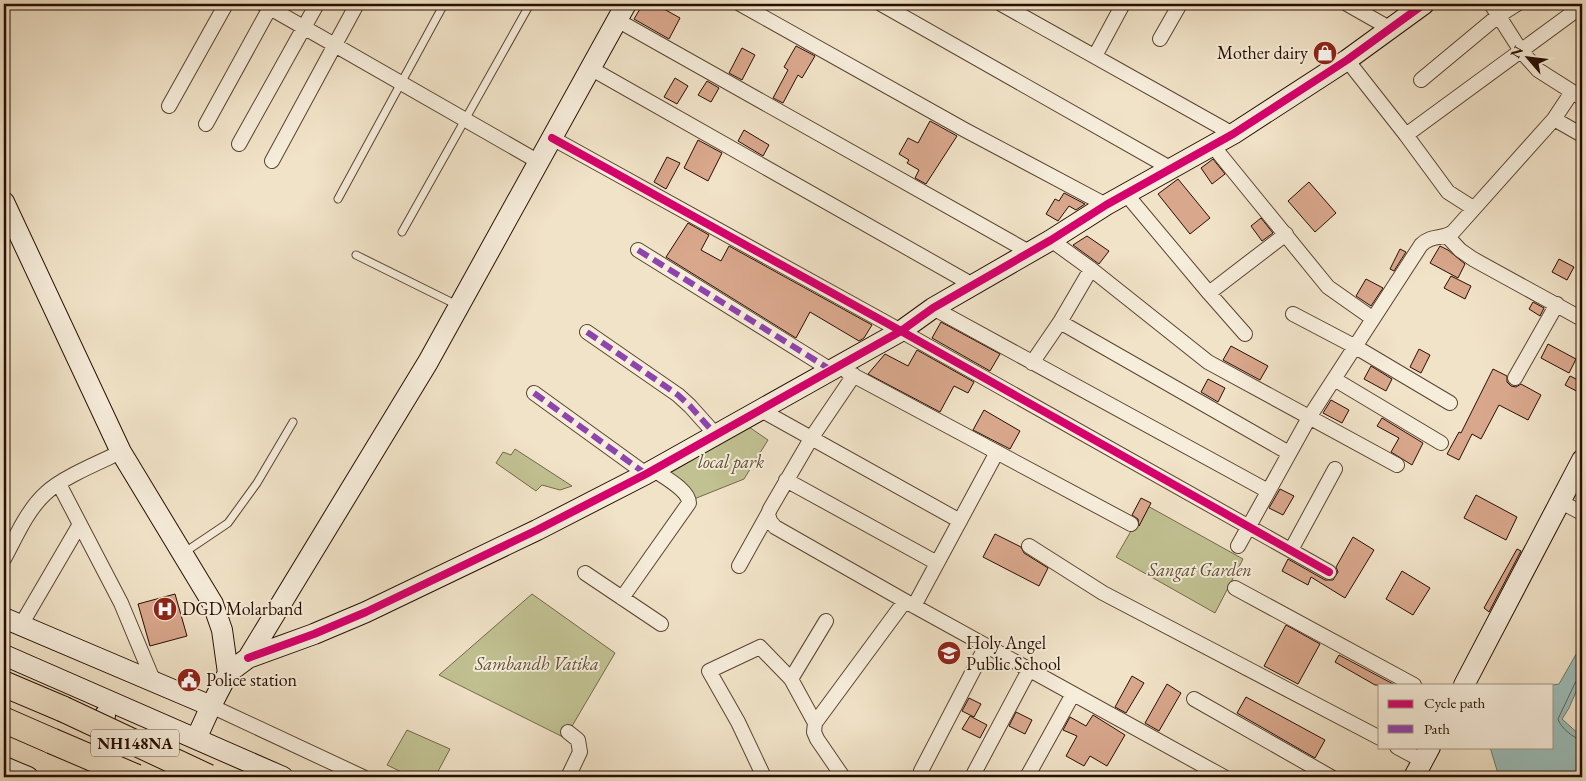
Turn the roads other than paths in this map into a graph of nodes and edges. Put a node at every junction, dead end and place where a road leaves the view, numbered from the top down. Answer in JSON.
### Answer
{"nodes":[{"id":1,"x":226,"y":4,"type":"edge"},
{"id":2,"x":317,"y":4,"type":"edge"},
{"id":3,"x":357,"y":4,"type":"edge"},
{"id":4,"x":444,"y":4,"type":"edge"},
{"id":5,"x":530,"y":4,"type":"edge"},
{"id":6,"x":740,"y":4,"type":"edge"},
{"id":7,"x":881,"y":4,"type":"edge"},
{"id":8,"x":1001,"y":4,"type":"edge"},
{"id":9,"x":1123,"y":4,"type":"edge"},
{"id":10,"x":1180,"y":4,"type":"edge"},
{"id":11,"x":1347,"y":4,"type":"edge"},
{"id":12,"x":1424,"y":4,"type":"edge"},
{"id":13,"x":1518,"y":4,"type":"edge"},
{"id":14,"x":268,"y":5,"type":"edge"},
{"id":15,"x":1582,"y":6,"type":"edge"},
{"id":16,"x":1494,"y":10,"type":"edge"},
{"id":17,"x":621,"y":12,"type":"edge"},
{"id":18,"x":304,"y":27,"type":"junction"},
{"id":19,"x":1391,"y":29,"type":"junction"},
{"id":20,"x":1160,"y":38,"type":"dead end"},
{"id":21,"x":335,"y":45,"type":"junction"},
{"id":22,"x":1521,"y":51,"type":"junction"},
{"id":23,"x":1095,"y":56,"type":"junction"},
{"id":24,"x":1346,"y":60,"type":"junction"},
{"id":25,"x":590,"y":68,"type":"junction"},
{"id":26,"x":1421,"y":80,"type":"dead end"},
{"id":27,"x":401,"y":83,"type":"junction"},
{"id":28,"x":1577,"y":95,"type":"edge"},
{"id":29,"x":170,"y":106,"type":"dead end"},
{"id":30,"x":1554,"y":119,"type":"junction"},
{"id":31,"x":465,"y":120,"type":"junction"},
{"id":32,"x":206,"y":124,"type":"dead end"},
{"id":33,"x":1233,"y":134,"type":"junction"},
{"id":34,"x":1406,"y":135,"type":"junction"},
{"id":35,"x":1582,"y":135,"type":"edge"},
{"id":36,"x":552,"y":138,"type":"junction"},
{"id":37,"x":239,"y":144,"type":"dead end"},
{"id":38,"x":1213,"y":146,"type":"junction"},
{"id":39,"x":272,"y":161,"type":"dead end"},
{"id":40,"x":539,"y":162,"type":"junction"},
{"id":41,"x":1170,"y":168,"type":"junction"},
{"id":42,"x":1126,"y":194,"type":"junction"},
{"id":43,"x":338,"y":199,"type":"dead end"},
{"id":44,"x":4,"y":205,"type":"edge"},
{"id":45,"x":1106,"y":205,"type":"junction"},
{"id":46,"x":1473,"y":208,"type":"junction"},
{"id":47,"x":402,"y":232,"type":"dead end"},
{"id":48,"x":1286,"y":234,"type":"junction"},
{"id":49,"x":1447,"y":236,"type":"junction"},
{"id":50,"x":1051,"y":240,"type":"junction"},
{"id":51,"x":638,"y":250,"type":"dead end"},
{"id":52,"x":1029,"y":252,"type":"junction"},
{"id":53,"x":356,"y":256,"type":"dead end"},
{"id":54,"x":1091,"y":269,"type":"junction"},
{"id":55,"x":973,"y":285,"type":"junction"},
{"id":56,"x":1209,"y":293,"type":"junction"},
{"id":57,"x":1557,"y":304,"type":"junction"},
{"id":58,"x":459,"y":306,"type":"junction"},
{"id":59,"x":933,"y":308,"type":"junction"},
{"id":60,"x":1293,"y":314,"type":"dead end"},
{"id":61,"x":1372,"y":318,"type":"junction"},
{"id":62,"x":1582,"y":319,"type":"edge"},
{"id":63,"x":1060,"y":322,"type":"junction"},
{"id":64,"x":901,"y":330,"type":"junction"},
{"id":65,"x":587,"y":332,"type":"dead end"},
{"id":66,"x":1245,"y":334,"type":"dead end"},
{"id":67,"x":1354,"y":346,"type":"junction"},
{"id":68,"x":1032,"y":363,"type":"junction"},
{"id":69,"x":841,"y":371,"type":"junction"},
{"id":70,"x":1514,"y":378,"type":"dead end"},
{"id":71,"x":1334,"y":379,"type":"junction"},
{"id":72,"x":534,"y":393,"type":"dead end"},
{"id":73,"x":1450,"y":403,"type":"dead end"},
{"id":74,"x":760,"y":410,"type":"junction"},
{"id":75,"x":1310,"y":416,"type":"junction"},
{"id":76,"x":293,"y":422,"type":"dead end"},
{"id":77,"x":716,"y":435,"type":"junction"},
{"id":78,"x":812,"y":437,"type":"junction"},
{"id":79,"x":1441,"y":443,"type":"dead end"},
{"id":80,"x":121,"y":452,"type":"junction"},
{"id":81,"x":997,"y":452,"type":"junction"},
{"id":82,"x":1289,"y":453,"type":"junction"},
{"id":83,"x":1582,"y":460,"type":"edge"},
{"id":84,"x":1397,"y":465,"type":"dead end"},
{"id":85,"x":1335,"y":469,"type":"dead end"},
{"id":86,"x":650,"y":472,"type":"junction"},
{"id":87,"x":786,"y":480,"type":"junction"},
{"id":88,"x":58,"y":484,"type":"junction"},
{"id":89,"x":1268,"y":491,"type":"junction"},
{"id":90,"x":1561,"y":502,"type":"junction"},
{"id":91,"x":1582,"y":513,"type":"edge"},
{"id":92,"x":768,"y":514,"type":"junction"},
{"id":93,"x":960,"y":521,"type":"junction"},
{"id":94,"x":80,"y":524,"type":"junction"},
{"id":95,"x":1131,"y":524,"type":"dead end"},
{"id":96,"x":1248,"y":526,"type":"junction"},
{"id":97,"x":1029,"y":546,"type":"dead end"},
{"id":98,"x":1238,"y":546,"type":"dead end"},
{"id":99,"x":1291,"y":550,"type":"junction"},
{"id":100,"x":183,"y":554,"type":"junction"},
{"id":101,"x":4,"y":558,"type":"edge"},
{"id":102,"x":937,"y":563,"type":"junction"},
{"id":103,"x":739,"y":566,"type":"dead end"},
{"id":104,"x":1329,"y":572,"type":"dead end"},
{"id":105,"x":585,"y":573,"type":"dead end"},
{"id":106,"x":1235,"y":588,"type":"dead end"},
{"id":107,"x":622,"y":598,"type":"junction"},
{"id":108,"x":909,"y":603,"type":"junction"},
{"id":109,"x":826,"y":621,"type":"dead end"},
{"id":110,"x":12,"y":622,"type":"edge"},
{"id":111,"x":661,"y":624,"type":"dead end"},
{"id":112,"x":986,"y":646,"type":"junction"},
{"id":113,"x":4,"y":656,"type":"edge"},
{"id":114,"x":248,"y":658,"type":"junction"},
{"id":115,"x":1029,"y":670,"type":"junction"},
{"id":116,"x":228,"y":673,"type":"junction"},
{"id":117,"x":791,"y":679,"type":"junction"},
{"id":118,"x":154,"y":682,"type":"junction"},
{"id":119,"x":4,"y":684,"type":"edge"},
{"id":120,"x":1412,"y":684,"type":"edge"},
{"id":121,"x":1465,"y":684,"type":"edge"},
{"id":122,"x":1073,"y":694,"type":"junction"},
{"id":123,"x":107,"y":699,"type":"junction"},
{"id":124,"x":1194,"y":699,"type":"dead end"},
{"id":125,"x":211,"y":706,"type":"junction"},
{"id":126,"x":4,"y":720,"type":"edge"},
{"id":127,"x":815,"y":724,"type":"junction"},
{"id":128,"x":568,"y":732,"type":"dead end"},
{"id":129,"x":1378,"y":737,"type":"edge"},
{"id":130,"x":196,"y":739,"type":"junction"},
{"id":131,"x":1399,"y":748,"type":"edge"},
{"id":132,"x":1422,"y":762,"type":"edge"},
{"id":133,"x":4,"y":767,"type":"edge"},
{"id":134,"x":921,"y":771,"type":"dead end"},
{"id":135,"x":28,"y":777,"type":"edge"},
{"id":136,"x":99,"y":777,"type":"edge"},
{"id":137,"x":136,"y":777,"type":"edge"},
{"id":138,"x":208,"y":777,"type":"edge"},
{"id":139,"x":283,"y":777,"type":"edge"},
{"id":140,"x":362,"y":777,"type":"edge"},
{"id":141,"x":568,"y":777,"type":"edge"},
{"id":142,"x":764,"y":777,"type":"edge"},
{"id":143,"x":843,"y":777,"type":"edge"},
{"id":144,"x":972,"y":777,"type":"edge"},
{"id":145,"x":1027,"y":777,"type":"edge"},
{"id":146,"x":1224,"y":777,"type":"edge"},
{"id":147,"x":1331,"y":777,"type":"edge"}],
"edges":[{"from":1,"to":29,"type":"street"},
{"from":2,"to":18,"type":"street"},
{"from":3,"to":21,"type":"street"},
{"from":4,"to":27,"type":"lane"},
{"from":5,"to":31,"type":"lane"},
{"from":6,"to":45,"type":"street"},
{"from":7,"to":41,"type":"street"},
{"from":8,"to":23,"type":"street"},
{"from":9,"to":23,"type":"street"},
{"from":10,"to":20,"type":"street"},
{"from":11,"to":19,"type":"street"},
{"from":12,"to":19,"type":"street"},
{"from":13,"to":16,"type":"street"},
{"from":14,"to":18,"type":"street"},
{"from":14,"to":32,"type":"street"},
{"from":15,"to":22,"type":"street"},
{"from":16,"to":22,"type":"street"},
{"from":16,"to":26,"type":"street"},
{"from":17,"to":25,"type":"street"},
{"from":17,"to":52,"type":"street"},
{"from":18,"to":21,"type":"street"},
{"from":18,"to":37,"type":"street"},
{"from":19,"to":24,"type":"street"},
{"from":21,"to":27,"type":"street"},
{"from":21,"to":39,"type":"street"},
{"from":22,"to":28,"type":"street"},
{"from":22,"to":34,"type":"street"},
{"from":23,"to":33,"type":"street"},
{"from":24,"to":33,"type":"street"},
{"from":24,"to":34,"type":"street"},
{"from":25,"to":36,"type":"street"},
{"from":25,"to":55,"type":"street"},
{"from":27,"to":31,"type":"street"},
{"from":27,"to":43,"type":"lane"},
{"from":28,"to":30,"type":"street"},
{"from":30,"to":35,"type":"street"},
{"from":30,"to":46,"type":"street"},
{"from":31,"to":40,"type":"street"},
{"from":31,"to":47,"type":"lane"},
{"from":33,"to":38,"type":"street"},
{"from":34,"to":46,"type":"street"},
{"from":36,"to":40,"type":"street"},
{"from":36,"to":64,"type":"street"},
{"from":38,"to":41,"type":"street"},
{"from":38,"to":48,"type":"street"},
{"from":40,"to":58,"type":"street"},
{"from":41,"to":42,"type":"street"},
{"from":42,"to":45,"type":"street"},
{"from":42,"to":56,"type":"street"},
{"from":44,"to":80,"type":"street"},
{"from":45,"to":50,"type":"street"},
{"from":46,"to":49,"type":"street"},
{"from":48,"to":56,"type":"street"},
{"from":48,"to":61,"type":"street"},
{"from":49,"to":57,"type":"street"},
{"from":49,"to":61,"type":"street"},
{"from":50,"to":52,"type":"street"},
{"from":50,"to":54,"type":"street"},
{"from":51,"to":69,"type":"street"},
{"from":52,"to":55,"type":"street"},
{"from":53,"to":58,"type":"lane"},
{"from":54,"to":63,"type":"street"},
{"from":54,"to":75,"type":"street"},
{"from":55,"to":59,"type":"street"},
{"from":56,"to":66,"type":"street"},
{"from":57,"to":62,"type":"street"},
{"from":57,"to":70,"type":"street"},
{"from":58,"to":114,"type":"street"},
{"from":59,"to":64,"type":"street"},
{"from":59,"to":68,"type":"street"},
{"from":60,"to":67,"type":"street"},
{"from":61,"to":67,"type":"street"},
{"from":63,"to":68,"type":"street"},
{"from":63,"to":82,"type":"street"},
{"from":64,"to":69,"type":"street"},
{"from":64,"to":96,"type":"street"},
{"from":65,"to":77,"type":"street"},
{"from":67,"to":71,"type":"street"},
{"from":67,"to":73,"type":"street"},
{"from":68,"to":89,"type":"street"},
{"from":69,"to":74,"type":"street"},
{"from":69,"to":78,"type":"street"},
{"from":69,"to":81,"type":"street"},
{"from":71,"to":75,"type":"street"},
{"from":71,"to":79,"type":"street"},
{"from":72,"to":86,"type":"street"},
{"from":74,"to":77,"type":"street"},
{"from":74,"to":78,"type":"street"},
{"from":75,"to":82,"type":"street"},
{"from":75,"to":84,"type":"street"},
{"from":76,"to":100,"type":"lane"},
{"from":77,"to":86,"type":"street"},
{"from":78,"to":87,"type":"street"},
{"from":78,"to":93,"type":"street"},
{"from":80,"to":88,"type":"street"},
{"from":80,"to":100,"type":"street"},
{"from":81,"to":93,"type":"street"},
{"from":81,"to":95,"type":"street"},
{"from":82,"to":89,"type":"street"},
{"from":83,"to":90,"type":"street"},
{"from":85,"to":99,"type":"street"},
{"from":86,"to":107,"type":"street"},
{"from":86,"to":114,"type":"street"},
{"from":87,"to":92,"type":"street"},
{"from":87,"to":102,"type":"street"},
{"from":88,"to":94,"type":"street"},
{"from":88,"to":101,"type":"street"},
{"from":89,"to":96,"type":"street"},
{"from":90,"to":91,"type":"street"},
{"from":90,"to":121,"type":"street"},
{"from":92,"to":103,"type":"street"},
{"from":92,"to":108,"type":"street"},
{"from":93,"to":102,"type":"street"},
{"from":94,"to":110,"type":"street"},
{"from":94,"to":118,"type":"street"},
{"from":96,"to":98,"type":"street"},
{"from":96,"to":99,"type":"street"},
{"from":97,"to":129,"type":"street"},
{"from":99,"to":104,"type":"street"},
{"from":100,"to":116,"type":"street"},
{"from":102,"to":108,"type":"street"},
{"from":105,"to":107,"type":"street"},
{"from":106,"to":120,"type":"street"},
{"from":107,"to":111,"type":"street"},
{"from":108,"to":112,"type":"street"},
{"from":108,"to":127,"type":"street"},
{"from":109,"to":117,"type":"street"},
{"from":110,"to":118,"type":"street"},
{"from":112,"to":115,"type":"street"},
{"from":112,"to":134,"type":"street"},
{"from":113,"to":123,"type":"street"},
{"from":114,"to":116,"type":"street"},
{"from":115,"to":122,"type":"street"},
{"from":115,"to":144,"type":"street"},
{"from":116,"to":125,"type":"street"},
{"from":117,"to":127,"type":"street"},
{"from":117,"to":142,"type":"street"},
{"from":118,"to":125,"type":"street"},
{"from":119,"to":138,"type":"highway","number":"NH148NA","bridge":true},
{"from":122,"to":145,"type":"street"},
{"from":122,"to":146,"type":"street"},
{"from":123,"to":130,"type":"street"},
{"from":123,"to":136,"type":"street"},
{"from":124,"to":147,"type":"street"},
{"from":125,"to":130,"type":"street"},
{"from":125,"to":140,"type":"street"},
{"from":126,"to":137,"type":"highway","number":"NH148NA","bridge":true},
{"from":127,"to":143,"type":"street"},
{"from":128,"to":141,"type":"street"},
{"from":130,"to":139,"type":"street"},
{"from":131,"to":132,"type":"street"},
{"from":133,"to":135,"type":"street"}]}
